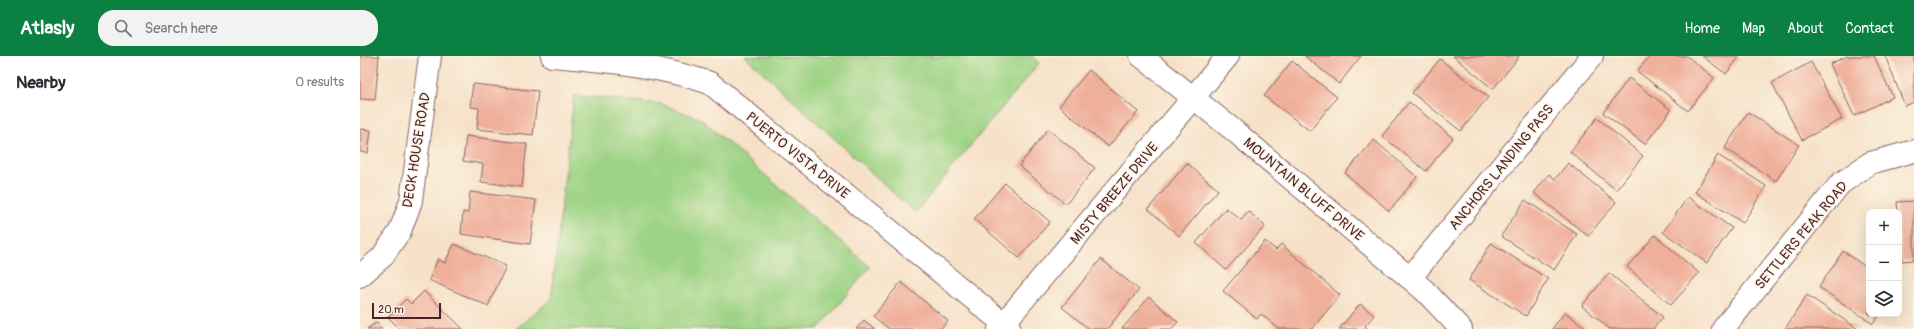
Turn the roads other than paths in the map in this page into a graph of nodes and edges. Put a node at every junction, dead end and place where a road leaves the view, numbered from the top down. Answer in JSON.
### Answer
{"nodes":[{"id":1,"x":430,"y":56,"type":"edge"},
{"id":2,"x":552,"y":56,"type":"edge"},
{"id":3,"x":1141,"y":56,"type":"edge"},
{"id":4,"x":1228,"y":56,"type":"edge"},
{"id":5,"x":1592,"y":56,"type":"edge"},
{"id":6,"x":1194,"y":98,"type":"junction"},
{"id":7,"x":1914,"y":151,"type":"edge"},
{"id":8,"x":360,"y":276,"type":"edge"},
{"id":9,"x":1410,"y":278,"type":"junction"},
{"id":10,"x":1004,"y":327,"type":"edge"},
{"id":11,"x":1461,"y":329,"type":"edge"},
{"id":12,"x":1723,"y":329,"type":"edge"}],
"edges":[{"from":1,"to":8,"type":"street","name":"DECK HOUSE ROAD"},
{"from":2,"to":10,"type":"street","name":"PUERTO VISTA DRIVE"},
{"from":3,"to":6,"type":"street","name":"MOUNTAIN BLUFF DRIVE"},
{"from":4,"to":6,"type":"street","name":"MISTY BREEZE DRIVE"},
{"from":5,"to":9,"type":"street","name":"ANCHORS LANDING PASS"},
{"from":6,"to":9,"type":"street","name":"MOUNTAIN BLUFF DRIVE"},
{"from":6,"to":10,"type":"street","name":"MISTY BREEZE DRIVE"},
{"from":7,"to":12,"type":"street","name":"SETTLERS PEAK ROAD"},
{"from":9,"to":11,"type":"street","name":"MOUNTAIN BLUFF DRIVE"}]}
